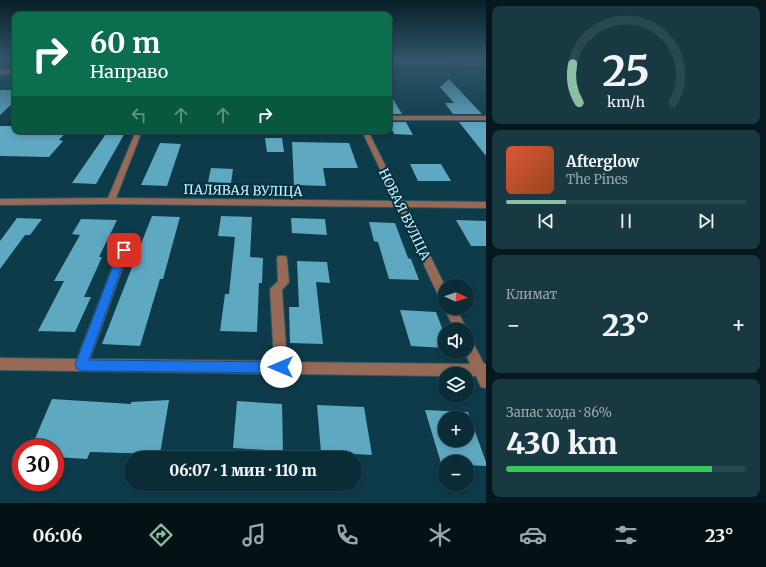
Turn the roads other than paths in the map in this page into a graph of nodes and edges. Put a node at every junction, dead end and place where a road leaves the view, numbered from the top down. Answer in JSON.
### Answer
{"nodes":[{"id":1,"x":392,"y":118,"type":"edge"},
{"id":2,"x":486,"y":118,"type":"edge"},
{"id":3,"x":138,"y":134,"type":"edge"},
{"id":4,"x":366,"y":134,"type":"edge"},
{"id":5,"x":111,"y":201,"type":"junction"},
{"id":6,"x":0,"y":202,"type":"edge"},
{"id":7,"x":401,"y":205,"type":"junction"},
{"id":8,"x":486,"y":205,"type":"edge"},
{"id":9,"x":124,"y":250,"type":"dead end"},
{"id":10,"x":282,"y":259,"type":"dead end"},
{"id":11,"x":438,"y":282,"type":"edge"},
{"id":12,"x":474,"y":355,"type":"edge"},
{"id":13,"x":0,"y":364,"type":"edge"},
{"id":14,"x":81,"y":365,"type":"junction"},
{"id":15,"x":281,"y":367,"type":"junction"},
{"id":16,"x":483,"y":370,"type":"edge"},
{"id":17,"x":486,"y":382,"type":"edge"}],
"edges":[{"from":1,"to":2,"type":"street"},
{"from":3,"to":5,"type":"street"},
{"from":4,"to":7,"type":"street","name":"НОВАЯ ВУЛІЦА"},
{"from":5,"to":6,"type":"street","name":"ПАЛЯВАЯ ВУЛІЦА"},
{"from":5,"to":7,"type":"street","name":"ПАЛЯВАЯ ВУЛІЦА"},
{"from":7,"to":8,"type":"street","name":"ПАЛЯВАЯ ВУЛІЦА"},
{"from":7,"to":11,"type":"street","name":"НОВАЯ ВУЛІЦА"},
{"from":9,"to":14,"type":"street"},
{"from":10,"to":15,"type":"street"},
{"from":12,"to":16,"type":"street"},
{"from":13,"to":14,"type":"street"},
{"from":14,"to":15,"type":"street"},
{"from":15,"to":16,"type":"street"},
{"from":16,"to":17,"type":"street"}]}
